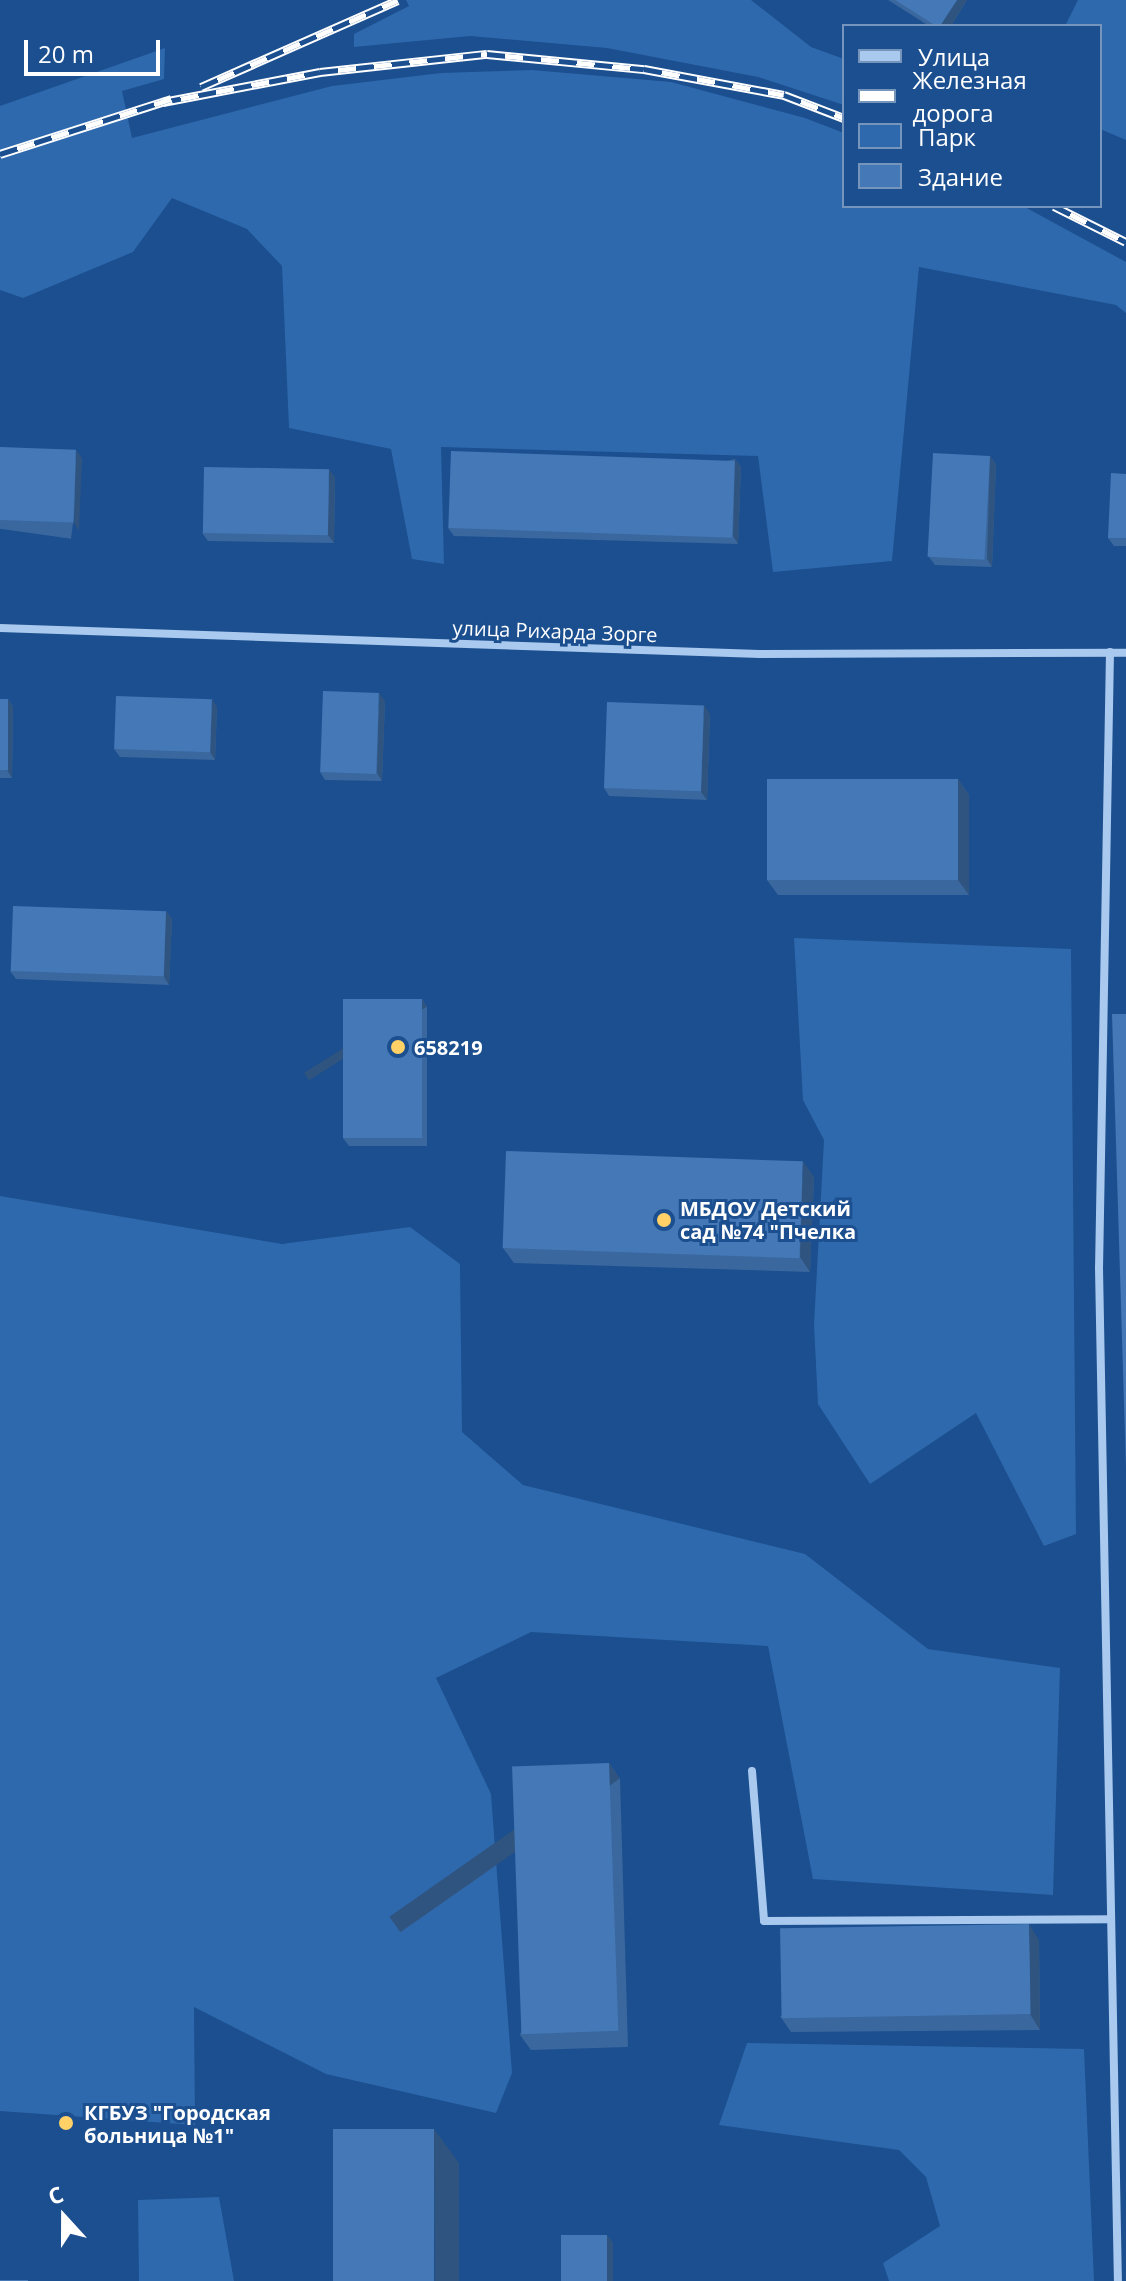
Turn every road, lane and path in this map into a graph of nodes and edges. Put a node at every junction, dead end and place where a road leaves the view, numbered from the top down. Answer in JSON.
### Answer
{"nodes":[{"id":1,"x":0,"y":628,"type":"edge"},
{"id":2,"x":1110,"y":652,"type":"junction"},
{"id":3,"x":1126,"y":653,"type":"edge"},
{"id":4,"x":752,"y":1771,"type":"dead end"},
{"id":5,"x":1111,"y":1919,"type":"junction"},
{"id":6,"x":1118,"y":2281,"type":"edge"}],
"edges":[{"from":1,"to":2,"type":"street","name":"улица Рихарда Зорге"},
{"from":2,"to":3,"type":"street","name":"улица Рихарда Зорге"},
{"from":2,"to":5,"type":"street"},
{"from":4,"to":5,"type":"street"},
{"from":5,"to":6,"type":"street"}]}
